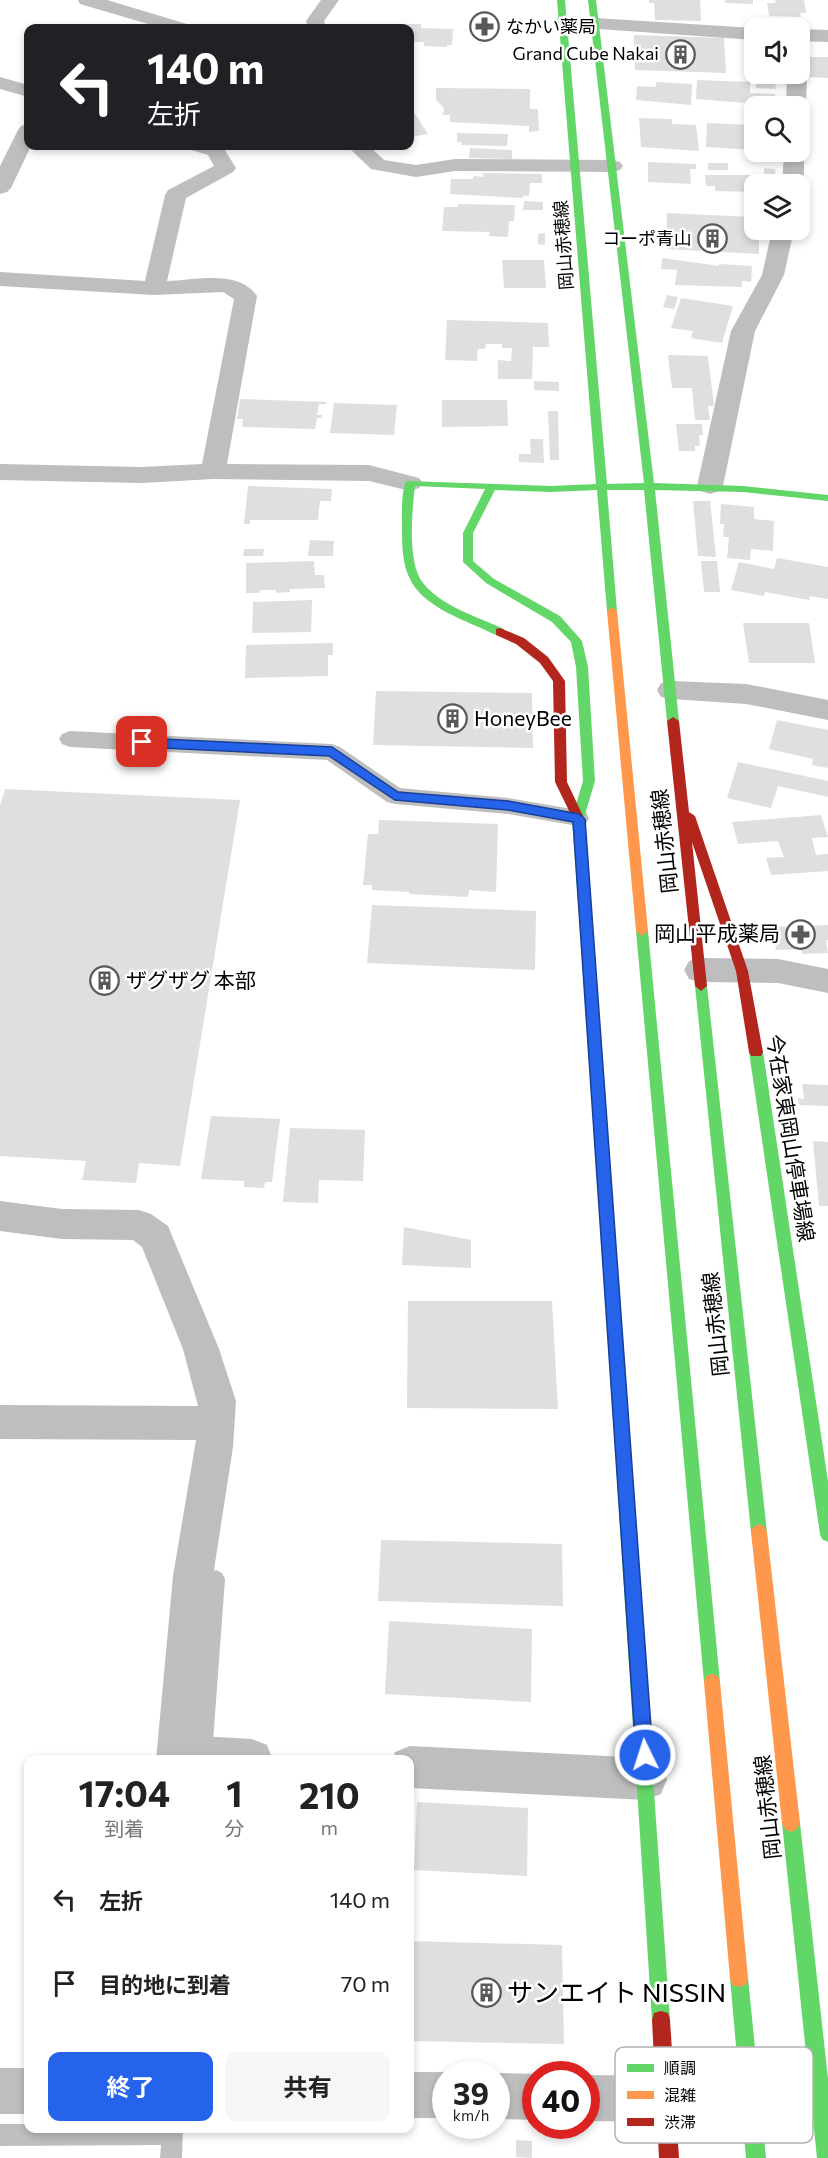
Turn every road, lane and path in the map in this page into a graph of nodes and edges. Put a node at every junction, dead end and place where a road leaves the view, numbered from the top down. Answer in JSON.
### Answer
{"nodes":[{"id":1,"x":87,"y":0,"type":"edge"},
{"id":2,"x":330,"y":0,"type":"edge"},
{"id":3,"x":561,"y":0,"type":"edge"},
{"id":4,"x":592,"y":0,"type":"edge"},
{"id":5,"x":564,"y":22,"type":"junction"},
{"id":6,"x":595,"y":23,"type":"junction"},
{"id":7,"x":167,"y":24,"type":"edge"},
{"id":8,"x":316,"y":24,"type":"edge"},
{"id":9,"x":744,"y":33,"type":"edge"},
{"id":10,"x":810,"y":35,"type":"edge"},
{"id":11,"x":828,"y":36,"type":"edge"},
{"id":12,"x":0,"y":83,"type":"edge"},
{"id":13,"x":24,"y":89,"type":"edge"},
{"id":14,"x":24,"y":138,"type":"edge"},
{"id":15,"x":210,"y":150,"type":"edge"},
{"id":16,"x":361,"y":150,"type":"edge"},
{"id":17,"x":576,"y":165,"type":"junction"},
{"id":18,"x":613,"y":166,"type":"junction"},
{"id":19,"x":0,"y":188,"type":"edge"},
{"id":20,"x":781,"y":240,"type":"edge"},
{"id":21,"x":0,"y":279,"type":"edge"},
{"id":22,"x":154,"y":288,"type":"junction"},
{"id":23,"x":213,"y":471,"type":"junction"},
{"id":24,"x":0,"y":472,"type":"edge"},
{"id":25,"x":410,"y":483,"type":"junction"},
{"id":26,"x":649,"y":485,"type":"junction"},
{"id":27,"x":710,"y":486,"type":"junction"},
{"id":28,"x":491,"y":488,"type":"junction"},
{"id":29,"x":601,"y":488,"type":"junction"},
{"id":30,"x":828,"y":498,"type":"edge"},
{"id":31,"x":670,"y":690,"type":"junction"},
{"id":32,"x":828,"y":710,"type":"edge"},
{"id":33,"x":70,"y":739,"type":"dead end"},
{"id":34,"x":681,"y":792,"type":"junction"},
{"id":35,"x":579,"y":819,"type":"junction"},
{"id":36,"x":700,"y":970,"type":"junction"},
{"id":37,"x":742,"y":971,"type":"junction"},
{"id":38,"x":828,"y":981,"type":"edge"},
{"id":39,"x":0,"y":1216,"type":"edge"},
{"id":40,"x":0,"y":1422,"type":"edge"},
{"id":41,"x":216,"y":1423,"type":"junction"},
{"id":42,"x":828,"y":1534,"type":"edge"},
{"id":43,"x":203,"y":1755,"type":"edge"},
{"id":44,"x":414,"y":1767,"type":"edge"},
{"id":45,"x":646,"y":1779,"type":"junction"},
{"id":46,"x":664,"y":2047,"type":"edge"},
{"id":47,"x":746,"y":2047,"type":"edge"},
{"id":48,"x":0,"y":2091,"type":"edge"},
{"id":49,"x":24,"y":2091,"type":"edge"},
{"id":50,"x":414,"y":2095,"type":"edge"},
{"id":51,"x":432,"y":2095,"type":"edge"},
{"id":52,"x":600,"y":2098,"type":"edge"},
{"id":53,"x":615,"y":2098,"type":"edge"},
{"id":54,"x":668,"y":2143,"type":"edge"},
{"id":55,"x":755,"y":2143,"type":"edge"},
{"id":56,"x":669,"y":2158,"type":"edge"},
{"id":57,"x":756,"y":2158,"type":"edge"},
{"id":58,"x":827,"y":2158,"type":"edge"}],
"edges":[{"from":1,"to":7,"type":"street"},
{"from":2,"to":8,"type":"street"},
{"from":3,"to":5,"type":"main road","name":"岡山赤穂線"},
{"from":4,"to":6,"type":"main road","name":"岡山赤穂線"},
{"from":5,"to":6,"type":"street"},
{"from":5,"to":17,"type":"main road","name":"岡山赤穂線"},
{"from":6,"to":9,"type":"street"},
{"from":6,"to":18,"type":"main road","name":"岡山赤穂線"},
{"from":10,"to":11,"type":"street"},
{"from":12,"to":13,"type":"street"},
{"from":14,"to":19,"type":"street"},
{"from":15,"to":22,"type":"street"},
{"from":16,"to":17,"type":"street"},
{"from":17,"to":18,"type":"street"},
{"from":17,"to":29,"type":"main road","name":"岡山赤穂線"},
{"from":18,"to":26,"type":"main road","name":"岡山赤穂線"},
{"from":20,"to":27,"type":"street"},
{"from":21,"to":22,"type":"street"},
{"from":22,"to":23,"type":"street"},
{"from":23,"to":24,"type":"street"},
{"from":23,"to":25,"type":"street"},
{"from":25,"to":28,"type":"main road"},
{"from":25,"to":35,"type":"main road"},
{"from":26,"to":27,"type":"main road"},
{"from":26,"to":29,"type":"main road"},
{"from":26,"to":31,"type":"main road","name":"岡山赤穂線"},
{"from":27,"to":30,"type":"main road"},
{"from":28,"to":29,"type":"main road"},
{"from":28,"to":35,"type":"main road"},
{"from":29,"to":47,"type":"main road","name":"岡山赤穂線"},
{"from":31,"to":32,"type":"street"},
{"from":31,"to":34,"type":"main road","name":"岡山赤穂線"},
{"from":33,"to":35,"type":"lane"},
{"from":34,"to":36,"type":"main road","name":"岡山赤穂線"},
{"from":34,"to":37,"type":"main road","name":"今在家東岡山停車場線"},
{"from":35,"to":45,"type":"main road"},
{"from":36,"to":37,"type":"street"},
{"from":36,"to":58,"type":"main road","name":"岡山赤穂線"},
{"from":37,"to":38,"type":"street"},
{"from":37,"to":42,"type":"main road","name":"今在家東岡山停車場線"},
{"from":39,"to":41,"type":"street"},
{"from":40,"to":41,"type":"street"},
{"from":41,"to":43,"type":"street"},
{"from":44,"to":45,"type":"street"},
{"from":45,"to":46,"type":"main road"},
{"from":48,"to":49,"type":"street"},
{"from":50,"to":51,"type":"street"},
{"from":52,"to":53,"type":"street"},
{"from":54,"to":56,"type":"main road"},
{"from":55,"to":57,"type":"main road","name":"岡山赤穂線"}]}
